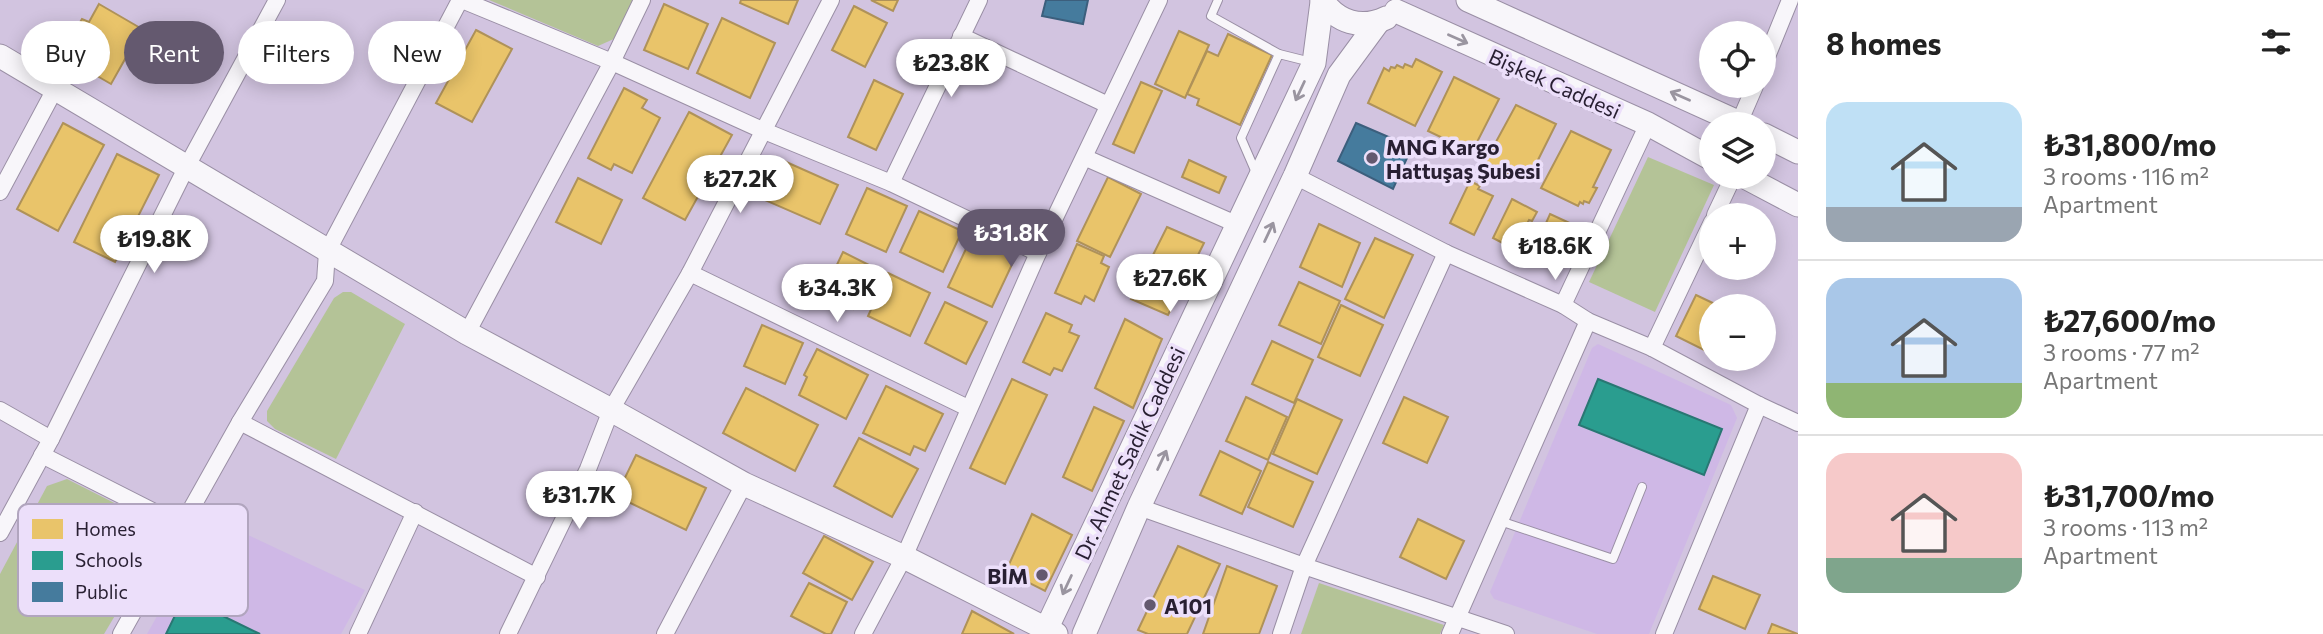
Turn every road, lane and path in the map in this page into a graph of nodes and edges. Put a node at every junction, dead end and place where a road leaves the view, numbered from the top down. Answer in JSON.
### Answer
{"nodes":[{"id":1,"x":277,"y":0,"type":"edge"},
{"id":2,"x":461,"y":0,"type":"edge"},
{"id":3,"x":642,"y":0,"type":"edge"},
{"id":4,"x":831,"y":0,"type":"edge"},
{"id":5,"x":979,"y":0,"type":"edge"},
{"id":6,"x":1159,"y":0,"type":"edge"},
{"id":7,"x":1217,"y":0,"type":"edge"},
{"id":8,"x":1468,"y":0,"type":"edge"},
{"id":9,"x":1790,"y":0,"type":"edge"},
{"id":10,"x":1322,"y":1,"type":"edge"},
{"id":11,"x":1393,"y":11,"type":"edge"},
{"id":12,"x":1776,"y":34,"type":"edge"},
{"id":13,"x":961,"y":36,"type":"junction"},
{"id":14,"x":1279,"y":54,"type":"junction"},
{"id":15,"x":0,"y":57,"type":"edge"},
{"id":16,"x":612,"y":62,"type":"junction"},
{"id":17,"x":1314,"y":63,"type":"junction"},
{"id":18,"x":55,"y":89,"type":"junction"},
{"id":19,"x":1108,"y":105,"type":"junction"},
{"id":20,"x":1715,"y":112,"type":"edge"},
{"id":21,"x":1648,"y":124,"type":"junction"},
{"id":22,"x":762,"y":130,"type":"junction"},
{"id":23,"x":1776,"y":141,"type":"edge"},
{"id":24,"x":1699,"y":152,"type":"edge"},
{"id":25,"x":1798,"y":152,"type":"edge"},
{"id":26,"x":1086,"y":158,"type":"junction"},
{"id":27,"x":186,"y":168,"type":"junction"},
{"id":28,"x":1295,"y":176,"type":"junction"},
{"id":29,"x":1258,"y":178,"type":"junction"},
{"id":30,"x":891,"y":183,"type":"junction"},
{"id":31,"x":1768,"y":189,"type":"edge"},
{"id":32,"x":0,"y":192,"type":"edge"},
{"id":33,"x":1798,"y":205,"type":"edge"},
{"id":34,"x":1236,"y":224,"type":"junction"},
{"id":35,"x":1699,"y":249,"type":"edge"},
{"id":36,"x":327,"y":252,"type":"junction"},
{"id":37,"x":1038,"y":253,"type":"junction"},
{"id":38,"x":1446,"y":253,"type":"junction"},
{"id":39,"x":690,"y":273,"type":"junction"},
{"id":40,"x":1563,"y":305,"type":"junction"},
{"id":41,"x":1588,"y":321,"type":"junction"},
{"id":42,"x":467,"y":333,"type":"junction"},
{"id":43,"x":1652,"y":348,"type":"junction"},
{"id":44,"x":1759,"y":405,"type":"junction"},
{"id":45,"x":968,"y":408,"type":"junction"},
{"id":46,"x":0,"y":410,"type":"edge"},
{"id":47,"x":611,"y":410,"type":"junction"},
{"id":48,"x":240,"y":422,"type":"junction"},
{"id":49,"x":1798,"y":423,"type":"edge"},
{"id":50,"x":51,"y":439,"type":"junction"},
{"id":51,"x":42,"y":455,"type":"junction"},
{"id":52,"x":744,"y":484,"type":"junction"},
{"id":53,"x":1642,"y":487,"type":"dead end"},
{"id":54,"x":139,"y":504,"type":"edge"},
{"id":55,"x":194,"y":504,"type":"edge"},
{"id":56,"x":1139,"y":507,"type":"junction"},
{"id":57,"x":415,"y":512,"type":"junction"},
{"id":58,"x":1500,"y":521,"type":"junction"},
{"id":59,"x":0,"y":533,"type":"edge"},
{"id":60,"x":904,"y":557,"type":"junction"},
{"id":61,"x":1304,"y":566,"type":"junction"},
{"id":62,"x":537,"y":577,"type":"junction"},
{"id":63,"x":131,"y":616,"type":"edge"},
{"id":64,"x":1457,"y":618,"type":"junction"},
{"id":65,"x":1048,"y":633,"type":"edge"},
{"id":66,"x":121,"y":634,"type":"edge"},
{"id":67,"x":358,"y":634,"type":"edge"},
{"id":68,"x":508,"y":634,"type":"edge"},
{"id":69,"x":665,"y":634,"type":"edge"},
{"id":70,"x":863,"y":634,"type":"edge"},
{"id":71,"x":1084,"y":634,"type":"edge"},
{"id":72,"x":1281,"y":634,"type":"edge"},
{"id":73,"x":1450,"y":634,"type":"edge"},
{"id":74,"x":1506,"y":634,"type":"edge"},
{"id":75,"x":1664,"y":634,"type":"edge"}],
"edges":[{"from":1,"to":27,"type":"street"},
{"from":2,"to":16,"type":"street"},
{"from":2,"to":36,"type":"street"},
{"from":3,"to":16,"type":"street"},
{"from":4,"to":22,"type":"street"},
{"from":5,"to":13,"type":"street"},
{"from":6,"to":19,"type":"street"},
{"from":7,"to":14,"type":"lane"},
{"from":20,"to":8,"type":"street","name":"Bişkek Caddesi","one_way":true},
{"from":9,"to":12,"type":"street"},
{"from":10,"to":11,"type":"street"},
{"from":10,"to":17,"type":"street","name":"Dr. Ahmet Sadık Caddesi"},
{"from":11,"to":21,"type":"street","name":"Bişkek Caddesi","one_way":true},
{"from":11,"to":28,"type":"street","name":"Dr. Ahmet Sadık Caddesi"},
{"from":13,"to":19,"type":"street"},
{"from":13,"to":30,"type":"street"},
{"from":14,"to":17,"type":"lane"},
{"from":14,"to":29,"type":"lane"},
{"from":15,"to":18,"type":"street"},
{"from":16,"to":22,"type":"street"},
{"from":16,"to":42,"type":"street"},
{"from":17,"to":29,"type":"street","name":"Dr. Ahmet Sadık Caddesi","one_way":true},
{"from":18,"to":27,"type":"street"},
{"from":18,"to":32,"type":"street"},
{"from":19,"to":26,"type":"street"},
{"from":21,"to":24,"type":"street","name":"Bişkek Caddesi"},
{"from":21,"to":40,"type":"street"},
{"from":22,"to":30,"type":"street"},
{"from":22,"to":39,"type":"street"},
{"from":23,"to":25,"type":"street"},
{"from":26,"to":34,"type":"street"},
{"from":26,"to":37,"type":"street"},
{"from":27,"to":36,"type":"street"},
{"from":27,"to":50,"type":"street"},
{"from":28,"to":38,"type":"street"},
{"from":56,"to":28,"type":"street","name":"Dr. Ahmet Sadık Caddesi","one_way":true},
{"from":29,"to":34,"type":"street","name":"Dr. Ahmet Sadık Caddesi"},
{"from":30,"to":37,"type":"street"},
{"from":31,"to":33,"type":"street"},
{"from":34,"to":65,"type":"street","name":"Dr. Ahmet Sadık Caddesi","one_way":true},
{"from":35,"to":43,"type":"street"},
{"from":36,"to":42,"type":"street"},
{"from":36,"to":48,"type":"street"},
{"from":37,"to":45,"type":"street"},
{"from":38,"to":40,"type":"street"},
{"from":38,"to":61,"type":"street"},
{"from":39,"to":45,"type":"street"},
{"from":39,"to":47,"type":"street"},
{"from":40,"to":41,"type":"street"},
{"from":41,"to":43,"type":"street"},
{"from":41,"to":58,"type":"street"},
{"from":42,"to":47,"type":"street"},
{"from":43,"to":44,"type":"street"},
{"from":44,"to":49,"type":"street"},
{"from":44,"to":75,"type":"street"},
{"from":45,"to":60,"type":"street"},
{"from":46,"to":50,"type":"street"},
{"from":47,"to":52,"type":"street"},
{"from":47,"to":62,"type":"street"},
{"from":48,"to":55,"type":"street"},
{"from":48,"to":57,"type":"street"},
{"from":50,"to":51,"type":"street"},
{"from":51,"to":54,"type":"street"},
{"from":51,"to":59,"type":"street"},
{"from":52,"to":60,"type":"street"},
{"from":52,"to":69,"type":"street"},
{"from":53,"to":58,"type":"lane"},
{"from":56,"to":61,"type":"street"},
{"from":56,"to":71,"type":"street","name":"Dr. Ahmet Sadık Caddesi"},
{"from":57,"to":62,"type":"street"},
{"from":57,"to":67,"type":"street"},
{"from":58,"to":64,"type":"street"},
{"from":60,"to":65,"type":"street"},
{"from":60,"to":70,"type":"street"},
{"from":61,"to":64,"type":"street"},
{"from":61,"to":72,"type":"street"},
{"from":62,"to":68,"type":"street"},
{"from":63,"to":66,"type":"street"},
{"from":64,"to":73,"type":"street"},
{"from":64,"to":74,"type":"street"}]}
